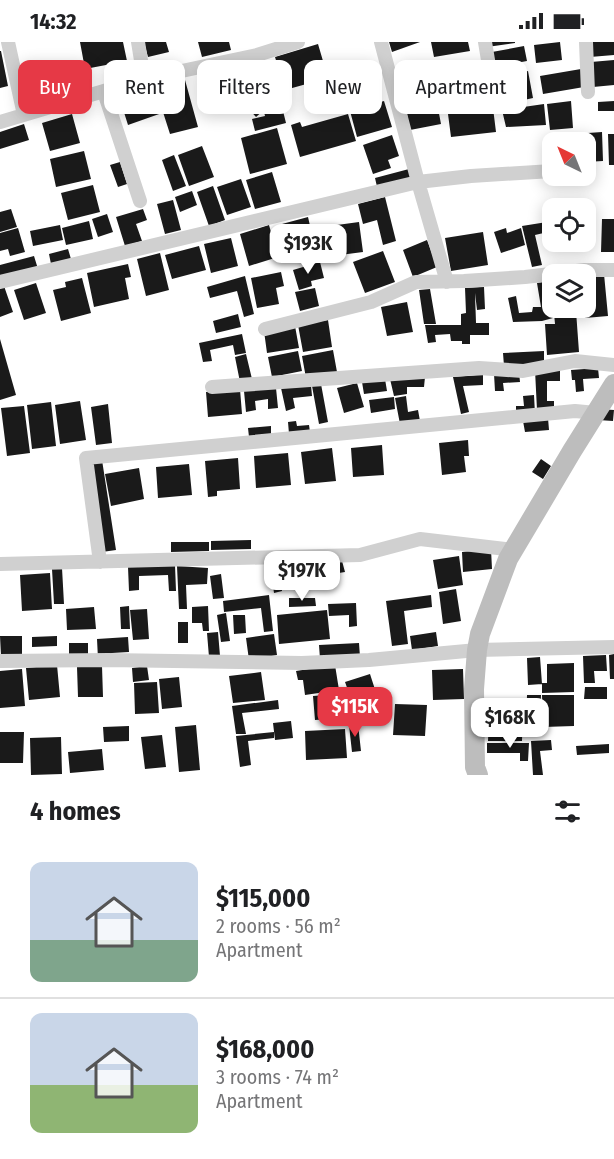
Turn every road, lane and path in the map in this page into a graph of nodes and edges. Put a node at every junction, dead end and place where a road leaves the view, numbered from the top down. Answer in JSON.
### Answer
{"nodes":[{"id":1,"x":8,"y":42,"type":"edge"},
{"id":2,"x":138,"y":42,"type":"edge"},
{"id":3,"x":298,"y":42,"type":"edge"},
{"id":4,"x":381,"y":42,"type":"edge"},
{"id":5,"x":485,"y":42,"type":"edge"},
{"id":6,"x":586,"y":42,"type":"edge"},
{"id":7,"x":257,"y":48,"type":"edge"},
{"id":8,"x":141,"y":60,"type":"edge"},
{"id":9,"x":488,"y":60,"type":"edge"},
{"id":10,"x":185,"y":68,"type":"edge"},
{"id":11,"x":104,"y":92,"type":"edge"},
{"id":12,"x":588,"y":92,"type":"dead end"},
{"id":13,"x":111,"y":114,"type":"edge"},
{"id":14,"x":24,"y":116,"type":"junction"},
{"id":15,"x":0,"y":122,"type":"edge"},
{"id":16,"x":542,"y":172,"type":"edge"},
{"id":17,"x":418,"y":182,"type":"junction"},
{"id":18,"x":140,"y":201,"type":"dead end"},
{"id":19,"x":614,"y":270,"type":"edge"},
{"id":20,"x":0,"y":282,"type":"edge"},
{"id":21,"x":447,"y":282,"type":"junction"},
{"id":22,"x":265,"y":329,"type":"dead end"},
{"id":23,"x":614,"y":365,"type":"edge"},
{"id":24,"x":212,"y":387,"type":"dead end"},
{"id":25,"x":607,"y":399,"type":"edge"},
{"id":26,"x":514,"y":550,"type":"junction"},
{"id":27,"x":100,"y":562,"type":"junction"},
{"id":28,"x":0,"y":564,"type":"edge"},
{"id":29,"x":614,"y":647,"type":"edge"},
{"id":30,"x":477,"y":650,"type":"junction"},
{"id":31,"x":0,"y":661,"type":"edge"},
{"id":32,"x":478,"y":775,"type":"edge"}],
"edges":[{"from":1,"to":14,"type":"street"},
{"from":2,"to":8,"type":"street"},
{"from":3,"to":7,"type":"street"},
{"from":4,"to":17,"type":"street"},
{"from":5,"to":9,"type":"street"},
{"from":6,"to":12,"type":"street"},
{"from":7,"to":10,"type":"street"},
{"from":11,"to":14,"type":"street"},
{"from":13,"to":18,"type":"street"},
{"from":14,"to":15,"type":"street"},
{"from":16,"to":17,"type":"street"},
{"from":17,"to":20,"type":"street"},
{"from":17,"to":21,"type":"street"},
{"from":19,"to":21,"type":"street"},
{"from":21,"to":22,"type":"street"},
{"from":23,"to":24,"type":"street"},
{"from":25,"to":26,"type":"street"},
{"from":25,"to":27,"type":"street"},
{"from":26,"to":27,"type":"street"},
{"from":26,"to":30,"type":"street"},
{"from":27,"to":28,"type":"street"},
{"from":29,"to":30,"type":"street"},
{"from":30,"to":31,"type":"street"},
{"from":30,"to":32,"type":"street"}]}
